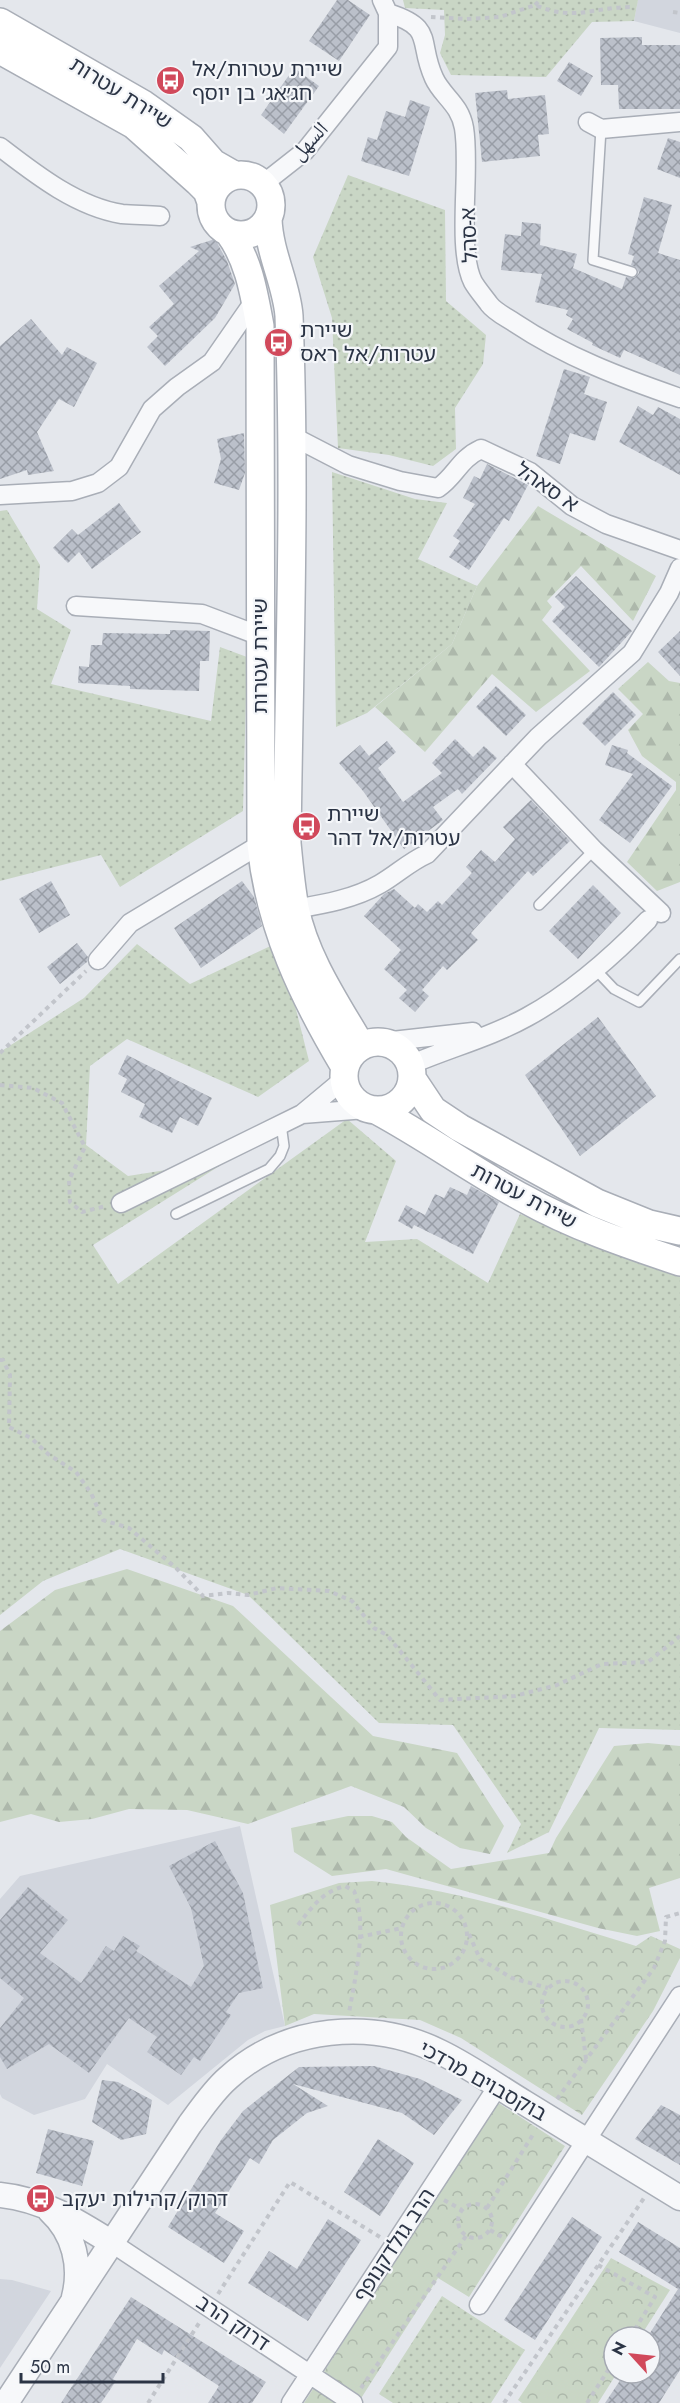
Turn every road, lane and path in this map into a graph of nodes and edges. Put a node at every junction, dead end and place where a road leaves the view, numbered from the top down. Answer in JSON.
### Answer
{"nodes":[{"id":1,"x":540,"y":0,"type":"edge"},
{"id":2,"x":535,"y":5,"type":"junction"},
{"id":3,"x":632,"y":7,"type":"dead end"},
{"id":4,"x":392,"y":11,"type":"edge"},
{"id":5,"x":673,"y":12,"type":"dead end"},
{"id":6,"x":680,"y":13,"type":"edge"},
{"id":7,"x":0,"y":22,"type":"edge"},
{"id":8,"x":0,"y":50,"type":"edge"},
{"id":9,"x":680,"y":122,"type":"edge"},
{"id":10,"x":594,"y":125,"type":"joint"},
{"id":11,"x":0,"y":147,"type":"edge"},
{"id":12,"x":234,"y":175,"type":"junction"},
{"id":13,"x":263,"y":184,"type":"junction"},
{"id":14,"x":211,"y":202,"type":"junction"},
{"id":15,"x":160,"y":216,"type":"dead end"},
{"id":16,"x":268,"y":219,"type":"junction"},
{"id":17,"x":229,"y":233,"type":"junction"},
{"id":18,"x":632,"y":272,"type":"dead end"},
{"id":19,"x":255,"y":300,"type":"junction"},
{"id":20,"x":680,"y":398,"type":"edge"},
{"id":21,"x":292,"y":436,"type":"junction"},
{"id":22,"x":0,"y":495,"type":"edge"},
{"id":23,"x":680,"y":550,"type":"edge"},
{"id":24,"x":680,"y":568,"type":"edge"},
{"id":25,"x":76,"y":606,"type":"dead end"},
{"id":26,"x":260,"y":636,"type":"junction"},
{"id":27,"x":512,"y":764,"type":"junction"},
{"id":28,"x":261,"y":844,"type":"junction"},
{"id":29,"x":594,"y":850,"type":"junction"},
{"id":30,"x":539,"y":905,"type":"dead end"},
{"id":31,"x":295,"y":909,"type":"junction"},
{"id":32,"x":680,"y":959,"type":"edge"},
{"id":33,"x":98,"y":960,"type":"joint"},
{"id":34,"x":596,"y":969,"type":"junction"},
{"id":35,"x":498,"y":1029,"type":"junction"},
{"id":36,"x":372,"y":1044,"type":"junction"},
{"id":37,"x":0,"y":1053,"type":"edge"},
{"id":38,"x":344,"y":1073,"type":"junction"},
{"id":39,"x":412,"y":1075,"type":"junction"},
{"id":40,"x":0,"y":1085,"type":"edge"},
{"id":41,"x":372,"y":1110,"type":"junction"},
{"id":42,"x":302,"y":1114,"type":"junction"},
{"id":43,"x":281,"y":1124,"type":"junction"},
{"id":44,"x":121,"y":1203,"type":"joint"},
{"id":45,"x":176,"y":1214,"type":"dead end"},
{"id":46,"x":680,"y":1231,"type":"edge"},
{"id":47,"x":680,"y":1262,"type":"edge"},
{"id":48,"x":0,"y":1360,"type":"edge"},
{"id":49,"x":680,"y":1636,"type":"edge"},
{"id":50,"x":680,"y":1912,"type":"edge"},
{"id":51,"x":298,"y":1925,"type":"dead end"},
{"id":52,"x":402,"y":1928,"type":"junction"},
{"id":53,"x":468,"y":1931,"type":"junction"},
{"id":54,"x":358,"y":1937,"type":"junction"},
{"id":55,"x":548,"y":1988,"type":"junction"},
{"id":56,"x":680,"y":1996,"type":"edge"},
{"id":57,"x":581,"y":2019,"type":"junction"},
{"id":58,"x":346,"y":2031,"type":"junction"},
{"id":59,"x":586,"y":2059,"type":"junction"},
{"id":60,"x":498,"y":2086,"type":"junction"},
{"id":61,"x":545,"y":2115,"type":"junction"},
{"id":62,"x":586,"y":2140,"type":"junction"},
{"id":63,"x":654,"y":2182,"type":"junction"},
{"id":64,"x":0,"y":2195,"type":"edge"},
{"id":65,"x":680,"y":2198,"type":"edge"},
{"id":66,"x":44,"y":2205,"type":"junction"},
{"id":67,"x":487,"y":2208,"type":"junction"},
{"id":68,"x":466,"y":2236,"type":"junction"},
{"id":69,"x":112,"y":2243,"type":"junction"},
{"id":70,"x":394,"y":2245,"type":"junction"},
{"id":71,"x":598,"y":2265,"type":"junction"},
{"id":72,"x":73,"y":2302,"type":"junction"},
{"id":73,"x":479,"y":2305,"type":"dead end"},
{"id":74,"x":209,"y":2307,"type":"junction"},
{"id":75,"x":638,"y":2325,"type":"edge"},
{"id":76,"x":310,"y":2374,"type":"junction"},
{"id":77,"x":602,"y":2380,"type":"edge"},
{"id":78,"x":352,"y":2402,"type":"edge"},
{"id":79,"x":6,"y":2403,"type":"edge"},
{"id":80,"x":148,"y":2403,"type":"edge"},
{"id":81,"x":291,"y":2403,"type":"edge"},
{"id":82,"x":504,"y":2403,"type":"edge"},
{"id":83,"x":587,"y":2403,"type":"edge"}],
"edges":[{"from":1,"to":2,"type":"path"},
{"from":2,"to":3,"type":"path"},
{"from":2,"to":4,"type":"path"},
{"from":4,"to":13,"type":"street","name":"السهل"},
{"from":4,"to":20,"type":"street","name":"א-סהל"},
{"from":5,"to":6,"type":"path"},
{"from":7,"to":12,"type":"main road","name":"שיירת עטרות"},
{"from":8,"to":14,"type":"main road","name":"שיירת עטרות"},
{"from":9,"to":10,"type":"street"},
{"from":10,"to":18,"type":"lane"},
{"from":11,"to":15,"type":"street"},
{"from":12,"to":13,"type":"main road"},
{"from":12,"to":14,"type":"main road"},
{"from":13,"to":16,"type":"main road"},
{"from":14,"to":17,"type":"main road"},
{"from":16,"to":17,"type":"main road"},
{"from":16,"to":21,"type":"main road","name":"שיירת עטרות"},
{"from":17,"to":19,"type":"main road","name":"שיירת עטרות"},
{"from":19,"to":22,"type":"street"},
{"from":19,"to":26,"type":"main road","name":"שיירת עטרות"},
{"from":21,"to":23,"type":"street","name":"א סאהל"},
{"from":21,"to":31,"type":"main road","name":"שיירת עטרות"},
{"from":24,"to":27,"type":"street"},
{"from":25,"to":26,"type":"street"},
{"from":26,"to":28,"type":"main road","name":"שיירת עטרות"},
{"from":27,"to":29,"type":"street"},
{"from":27,"to":31,"type":"street"},
{"from":28,"to":33,"type":"street"},
{"from":28,"to":38,"type":"main road","name":"שיירת עטרות"},
{"from":29,"to":30,"type":"lane"},
{"from":29,"to":34,"type":"street"},
{"from":31,"to":36,"type":"main road","name":"שיירת עטרות"},
{"from":32,"to":34,"type":"lane"},
{"from":33,"to":37,"type":"path"},
{"from":34,"to":35,"type":"street"},
{"from":35,"to":36,"type":"street"},
{"from":35,"to":39,"type":"street"},
{"from":36,"to":38,"type":"main road"},
{"from":36,"to":39,"type":"main road"},
{"from":38,"to":41,"type":"main road"},
{"from":38,"to":42,"type":"street"},
{"from":39,"to":41,"type":"main road"},
{"from":39,"to":46,"type":"main road","name":"שיירת עטרות"},
{"from":40,"to":44,"type":"path"},
{"from":41,"to":42,"type":"street"},
{"from":41,"to":47,"type":"main road","name":"שיירת עטרות"},
{"from":42,"to":43,"type":"street"},
{"from":43,"to":44,"type":"street"},
{"from":43,"to":45,"type":"lane"},
{"from":48,"to":49,"type":"path"},
{"from":50,"to":59,"type":"path"},
{"from":51,"to":54,"type":"path"},
{"from":52,"to":53,"type":"path"},
{"from":52,"to":53,"type":"path"},
{"from":52,"to":54,"type":"path"},
{"from":53,"to":55,"type":"path"},
{"from":54,"to":58,"type":"path"},
{"from":55,"to":57,"type":"path"},
{"from":55,"to":57,"type":"path"},
{"from":56,"to":62,"type":"street"},
{"from":57,"to":59,"type":"path"},
{"from":58,"to":60,"type":"street","name":"בוקסבוים מרדכי"},
{"from":58,"to":69,"type":"street","name":"בוקסבוים מרדכי"},
{"from":59,"to":61,"type":"path"},
{"from":60,"to":61,"type":"street","name":"בוקסבוים מרדכי"},
{"from":60,"to":70,"type":"street","name":"הרב גולדקנופף"},
{"from":61,"to":62,"type":"street","name":"בוקסבוים מרדכי"},
{"from":61,"to":67,"type":"path"},
{"from":62,"to":63,"type":"street","name":"בוקסבוים מרדכי"},
{"from":62,"to":73,"type":"street"},
{"from":63,"to":65,"type":"street","name":"בוקסבוים מרדכי"},
{"from":63,"to":71,"type":"path"},
{"from":64,"to":66,"type":"street"},
{"from":66,"to":69,"type":"street"},
{"from":66,"to":72,"type":"street"},
{"from":67,"to":68,"type":"path"},
{"from":67,"to":68,"type":"path"},
{"from":68,"to":78,"type":"path"},
{"from":69,"to":72,"type":"street","name":"בוקסבוים מרדכי"},
{"from":69,"to":74,"type":"street","name":"דרוק הרב"},
{"from":70,"to":74,"type":"path"},
{"from":70,"to":76,"type":"street","name":"הרב גולדקנופף"},
{"from":71,"to":75,"type":"path"},
{"from":71,"to":82,"type":"path"},
{"from":72,"to":79,"type":"street","name":"בוקסבוים מרדכי"},
{"from":74,"to":76,"type":"street","name":"דרוק הרב"},
{"from":74,"to":80,"type":"path"},
{"from":76,"to":78,"type":"street","name":"דרוק הרב"},
{"from":76,"to":81,"type":"street","name":"הרב גולדקנופף"},
{"from":77,"to":83,"type":"path"}]}
